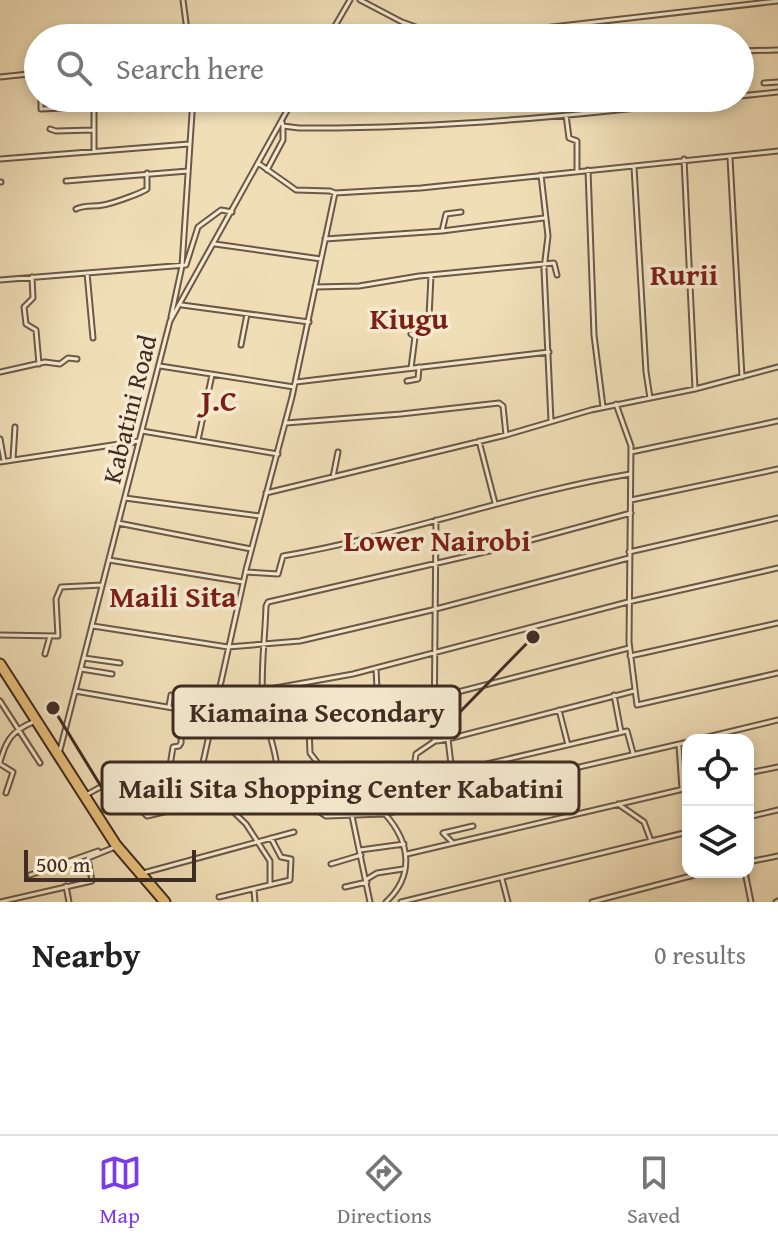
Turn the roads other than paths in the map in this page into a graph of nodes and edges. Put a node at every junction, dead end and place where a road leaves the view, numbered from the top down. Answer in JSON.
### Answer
{"nodes":[{"id":1,"x":183,"y":0,"type":"edge"},
{"id":2,"x":350,"y":0,"type":"edge"},
{"id":3,"x":360,"y":0,"type":"edge"},
{"id":4,"x":778,"y":1,"type":"edge"},
{"id":5,"x":186,"y":24,"type":"edge"},
{"id":6,"x":336,"y":24,"type":"edge"},
{"id":7,"x":408,"y":24,"type":"edge"},
{"id":8,"x":577,"y":24,"type":"edge"},
{"id":9,"x":778,"y":50,"type":"edge"},
{"id":10,"x":754,"y":51,"type":"edge"},
{"id":11,"x":24,"y":74,"type":"edge"},
{"id":12,"x":0,"y":77,"type":"edge"},
{"id":13,"x":778,"y":82,"type":"edge"},
{"id":14,"x":764,"y":83,"type":"dead end"},
{"id":15,"x":778,"y":92,"type":"edge"},
{"id":16,"x":754,"y":95,"type":"edge"},
{"id":17,"x":94,"y":112,"type":"edge"},
{"id":18,"x":192,"y":112,"type":"edge"},
{"id":19,"x":286,"y":112,"type":"edge"},
{"id":20,"x":593,"y":112,"type":"edge"},
{"id":21,"x":566,"y":115,"type":"junction"},
{"id":22,"x":283,"y":118,"type":"junction"},
{"id":23,"x":283,"y":126,"type":"junction"},
{"id":24,"x":50,"y":129,"type":"dead end"},
{"id":25,"x":93,"y":130,"type":"junction"},
{"id":26,"x":189,"y":144,"type":"junction"},
{"id":27,"x":94,"y":151,"type":"junction"},
{"id":28,"x":778,"y":151,"type":"edge"},
{"id":29,"x":730,"y":156,"type":"junction"},
{"id":30,"x":0,"y":159,"type":"edge"},
{"id":31,"x":684,"y":159,"type":"junction"},
{"id":32,"x":258,"y":163,"type":"junction"},
{"id":33,"x":634,"y":165,"type":"junction"},
{"id":34,"x":267,"y":170,"type":"junction"},
{"id":35,"x":577,"y":170,"type":"junction"},
{"id":36,"x":588,"y":170,"type":"junction"},
{"id":37,"x":188,"y":171,"type":"junction"},
{"id":38,"x":147,"y":173,"type":"junction"},
{"id":39,"x":541,"y":175,"type":"junction"},
{"id":40,"x":66,"y":181,"type":"dead end"},
{"id":41,"x":335,"y":193,"type":"junction"},
{"id":42,"x":76,"y":209,"type":"dead end"},
{"id":43,"x":232,"y":212,"type":"junction"},
{"id":44,"x":461,"y":212,"type":"dead end"},
{"id":45,"x":546,"y":218,"type":"junction"},
{"id":46,"x":442,"y":231,"type":"junction"},
{"id":47,"x":325,"y":239,"type":"junction"},
{"id":48,"x":215,"y":244,"type":"junction"},
{"id":49,"x":321,"y":259,"type":"junction"},
{"id":50,"x":545,"y":265,"type":"junction"},
{"id":51,"x":182,"y":266,"type":"junction"},
{"id":52,"x":87,"y":273,"type":"junction"},
{"id":53,"x":557,"y":275,"type":"dead end"},
{"id":54,"x":431,"y":276,"type":"junction"},
{"id":55,"x":32,"y":277,"type":"junction"},
{"id":56,"x":0,"y":280,"type":"edge"},
{"id":57,"x":315,"y":287,"type":"junction"},
{"id":58,"x":181,"y":305,"type":"junction"},
{"id":59,"x":247,"y":314,"type":"junction"},
{"id":60,"x":429,"y":317,"type":"dead end"},
{"id":61,"x":170,"y":321,"type":"junction"},
{"id":62,"x":309,"y":322,"type":"junction"},
{"id":63,"x":411,"y":334,"type":"dead end"},
{"id":64,"x":93,"y":338,"type":"dead end"},
{"id":65,"x":241,"y":345,"type":"dead end"},
{"id":66,"x":549,"y":352,"type":"junction"},
{"id":67,"x":77,"y":359,"type":"dead end"},
{"id":68,"x":39,"y":364,"type":"junction"},
{"id":69,"x":158,"y":366,"type":"junction"},
{"id":70,"x":419,"y":367,"type":"junction"},
{"id":71,"x":778,"y":367,"type":"edge"},
{"id":72,"x":411,"y":368,"type":"junction"},
{"id":73,"x":0,"y":372,"type":"edge"},
{"id":74,"x":212,"y":375,"type":"junction"},
{"id":75,"x":742,"y":377,"type":"junction"},
{"id":76,"x":407,"y":381,"type":"dead end"},
{"id":77,"x":295,"y":384,"type":"junction"},
{"id":78,"x":695,"y":389,"type":"junction"},
{"id":79,"x":650,"y":398,"type":"junction"},
{"id":80,"x":616,"y":404,"type":"junction"},
{"id":81,"x":603,"y":407,"type":"junction"},
{"id":82,"x":551,"y":421,"type":"junction"},
{"id":83,"x":778,"y":421,"type":"edge"},
{"id":84,"x":286,"y":423,"type":"junction"},
{"id":85,"x":15,"y":427,"type":"dead end"},
{"id":86,"x":142,"y":431,"type":"junction"},
{"id":87,"x":506,"y":435,"type":"junction"},
{"id":88,"x":0,"y":439,"type":"edge"},
{"id":89,"x":198,"y":440,"type":"junction"},
{"id":90,"x":139,"y":441,"type":"junction"},
{"id":91,"x":479,"y":441,"type":"junction"},
{"id":92,"x":338,"y":452,"type":"dead end"},
{"id":93,"x":631,"y":452,"type":"junction"},
{"id":94,"x":278,"y":454,"type":"junction"},
{"id":95,"x":13,"y":459,"type":"junction"},
{"id":96,"x":2,"y":461,"type":"edge"},
{"id":97,"x":778,"y":469,"type":"edge"},
{"id":98,"x":630,"y":474,"type":"junction"},
{"id":99,"x":333,"y":477,"type":"junction"},
{"id":100,"x":266,"y":493,"type":"junction"},
{"id":101,"x":125,"y":498,"type":"junction"},
{"id":102,"x":631,"y":500,"type":"junction"},
{"id":103,"x":495,"y":503,"type":"junction"},
{"id":104,"x":631,"y":513,"type":"junction"},
{"id":105,"x":260,"y":516,"type":"junction"},
{"id":106,"x":778,"y":518,"type":"edge"},
{"id":107,"x":436,"y":520,"type":"junction"},
{"id":108,"x":118,"y":523,"type":"junction"},
{"id":109,"x":251,"y":549,"type":"junction"},
{"id":110,"x":629,"y":552,"type":"junction"},
{"id":111,"x":629,"y":558,"type":"junction"},
{"id":112,"x":109,"y":560,"type":"junction"},
{"id":113,"x":435,"y":564,"type":"junction"},
{"id":114,"x":778,"y":568,"type":"edge"},
{"id":115,"x":246,"y":572,"type":"junction"},
{"id":116,"x":243,"y":582,"type":"junction"},
{"id":117,"x":102,"y":585,"type":"junction"},
{"id":118,"x":628,"y":602,"type":"junction"},
{"id":119,"x":436,"y":609,"type":"junction"},
{"id":120,"x":778,"y":623,"type":"edge"},
{"id":121,"x":92,"y":625,"type":"junction"},
{"id":122,"x":0,"y":635,"type":"edge"},
{"id":123,"x":50,"y":636,"type":"junction"},
{"id":124,"x":263,"y":645,"type":"junction"},
{"id":125,"x":228,"y":647,"type":"junction"},
{"id":126,"x":629,"y":648,"type":"junction"},
{"id":127,"x":433,"y":653,"type":"junction"},
{"id":128,"x":45,"y":654,"type":"dead end"},
{"id":129,"x":630,"y":656,"type":"junction"},
{"id":130,"x":84,"y":658,"type":"junction"},
{"id":131,"x":120,"y":663,"type":"dead end"},
{"id":132,"x":0,"y":664,"type":"edge"},
{"id":133,"x":376,"y":668,"type":"junction"},
{"id":134,"x":81,"y":669,"type":"junction"},
{"id":135,"x":778,"y":673,"type":"edge"},
{"id":136,"x":112,"y":674,"type":"dead end"},
{"id":137,"x":377,"y":689,"type":"dead end"},
{"id":138,"x":263,"y":690,"type":"junction"},
{"id":139,"x":75,"y":691,"type":"junction"},
{"id":140,"x":634,"y":691,"type":"junction"},
{"id":141,"x":171,"y":695,"type":"dead end"},
{"id":142,"x":614,"y":695,"type":"junction"},
{"id":143,"x":436,"y":697,"type":"junction"},
{"id":144,"x":0,"y":701,"type":"edge"},
{"id":145,"x":169,"y":706,"type":"junction"},
{"id":146,"x":182,"y":710,"type":"junction"},
{"id":147,"x":559,"y":710,"type":"junction"},
{"id":148,"x":213,"y":715,"type":"junction"},
{"id":149,"x":778,"y":720,"type":"edge"},
{"id":150,"x":36,"y":721,"type":"junction"},
{"id":151,"x":18,"y":729,"type":"junction"},
{"id":152,"x":621,"y":732,"type":"junction"},
{"id":153,"x":720,"y":734,"type":"edge"},
{"id":154,"x":448,"y":739,"type":"junction"},
{"id":155,"x":435,"y":741,"type":"junction"},
{"id":156,"x":682,"y":743,"type":"edge"},
{"id":157,"x":678,"y":744,"type":"junction"},
{"id":158,"x":568,"y":745,"type":"junction"},
{"id":159,"x":633,"y":753,"type":"junction"},
{"id":160,"x":59,"y":754,"type":"junction"},
{"id":161,"x":0,"y":763,"type":"edge"},
{"id":162,"x":40,"y":763,"type":"dead end"},
{"id":163,"x":778,"y":767,"type":"edge"},
{"id":164,"x":133,"y":769,"type":"junction"},
{"id":165,"x":170,"y":772,"type":"junction"},
{"id":166,"x":754,"y":772,"type":"edge"},
{"id":167,"x":452,"y":773,"type":"junction"},
{"id":168,"x":330,"y":779,"type":"junction"},
{"id":169,"x":412,"y":783,"type":"junction"},
{"id":170,"x":274,"y":788,"type":"junction"},
{"id":171,"x":682,"y":789,"type":"joint"},
{"id":172,"x":292,"y":790,"type":"junction"},
{"id":173,"x":6,"y":793,"type":"dead end"},
{"id":174,"x":86,"y":795,"type":"junction"},
{"id":175,"x":340,"y":795,"type":"junction"},
{"id":176,"x":220,"y":799,"type":"junction"},
{"id":177,"x":618,"y":804,"type":"junction"},
{"id":178,"x":312,"y":807,"type":"junction"},
{"id":179,"x":179,"y":809,"type":"junction"},
{"id":180,"x":778,"y":810,"type":"edge"},
{"id":181,"x":385,"y":814,"type":"junction"},
{"id":182,"x":351,"y":815,"type":"junction"},
{"id":183,"x":754,"y":816,"type":"edge"},
{"id":184,"x":473,"y":826,"type":"dead end"},
{"id":185,"x":294,"y":832,"type":"dead end"},
{"id":186,"x":682,"y":833,"type":"edge"},
{"id":187,"x":271,"y":838,"type":"junction"},
{"id":188,"x":258,"y":841,"type":"junction"},
{"id":189,"x":651,"y":841,"type":"junction"},
{"id":190,"x":453,"y":843,"type":"junction"},
{"id":191,"x":404,"y":844,"type":"junction"},
{"id":192,"x":117,"y":845,"type":"junction"},
{"id":193,"x":361,"y":852,"type":"junction"},
{"id":194,"x":407,"y":854,"type":"junction"},
{"id":195,"x":778,"y":856,"type":"edge"},
{"id":196,"x":754,"y":861,"type":"edge"},
{"id":197,"x":331,"y":864,"type":"dead end"},
{"id":198,"x":403,"y":869,"type":"junction"},
{"id":199,"x":30,"y":875,"type":"dead end"},
{"id":200,"x":140,"y":875,"type":"junction"},
{"id":201,"x":501,"y":878,"type":"junction"},
{"id":202,"x":685,"y":878,"type":"edge"},
{"id":203,"x":746,"y":878,"type":"edge"},
{"id":204,"x":367,"y":880,"type":"junction"},
{"id":205,"x":270,"y":885,"type":"junction"},
{"id":206,"x":66,"y":886,"type":"junction"},
{"id":207,"x":345,"y":887,"type":"dead end"},
{"id":208,"x":254,"y":890,"type":"junction"},
{"id":209,"x":27,"y":896,"type":"junction"},
{"id":210,"x":219,"y":897,"type":"dead end"},
{"id":211,"x":611,"y":899,"type":"edge"},
{"id":212,"x":0,"y":902,"type":"edge"},
{"id":213,"x":28,"y":902,"type":"edge"},
{"id":214,"x":69,"y":902,"type":"edge"},
{"id":215,"x":165,"y":902,"type":"edge"},
{"id":216,"x":255,"y":902,"type":"edge"},
{"id":217,"x":370,"y":902,"type":"edge"},
{"id":218,"x":386,"y":902,"type":"edge"},
{"id":219,"x":401,"y":902,"type":"edge"},
{"id":220,"x":508,"y":902,"type":"edge"},
{"id":221,"x":592,"y":902,"type":"edge"},
{"id":222,"x":751,"y":902,"type":"edge"}],
"edges":[{"from":1,"to":5,"type":"street"},
{"from":2,"to":6,"type":"street"},
{"from":3,"to":7,"type":"street"},
{"from":4,"to":8,"type":"street"},
{"from":9,"to":10,"type":"street"},
{"from":11,"to":12,"type":"street"},
{"from":13,"to":14,"type":"street"},
{"from":15,"to":16,"type":"street"},
{"from":17,"to":25,"type":"street"},
{"from":18,"to":26,"type":"street"},
{"from":19,"to":22,"type":"street","name":"Kabatini Road"},
{"from":20,"to":21,"type":"street"},
{"from":21,"to":23,"type":"street"},
{"from":21,"to":35,"type":"street"},
{"from":22,"to":23,"type":"street"},
{"from":22,"to":32,"type":"street","name":"Kabatini Road"},
{"from":23,"to":34,"type":"street"},
{"from":24,"to":25,"type":"street"},
{"from":25,"to":27,"type":"street"},
{"from":26,"to":27,"type":"street"},
{"from":26,"to":37,"type":"street"},
{"from":27,"to":30,"type":"street"},
{"from":28,"to":29,"type":"street"},
{"from":29,"to":31,"type":"street"},
{"from":29,"to":75,"type":"street"},
{"from":31,"to":33,"type":"street"},
{"from":31,"to":78,"type":"street"},
{"from":32,"to":34,"type":"street"},
{"from":32,"to":43,"type":"street","name":"Kabatini Road"},
{"from":33,"to":36,"type":"street"},
{"from":33,"to":79,"type":"street"},
{"from":34,"to":41,"type":"street"},
{"from":35,"to":36,"type":"street"},
{"from":35,"to":39,"type":"street"},
{"from":36,"to":81,"type":"street"},
{"from":37,"to":38,"type":"street"},
{"from":37,"to":51,"type":"street"},
{"from":38,"to":40,"type":"street"},
{"from":38,"to":42,"type":"street"},
{"from":39,"to":41,"type":"street"},
{"from":39,"to":45,"type":"street"},
{"from":41,"to":47,"type":"street"},
{"from":43,"to":48,"type":"street","name":"Kabatini Road"},
{"from":43,"to":51,"type":"street"},
{"from":44,"to":46,"type":"street"},
{"from":45,"to":46,"type":"street"},
{"from":45,"to":50,"type":"street"},
{"from":46,"to":47,"type":"street"},
{"from":47,"to":49,"type":"street"},
{"from":48,"to":49,"type":"street"},
{"from":48,"to":58,"type":"street","name":"Kabatini Road"},
{"from":49,"to":57,"type":"street"},
{"from":50,"to":53,"type":"street"},
{"from":50,"to":54,"type":"street"},
{"from":50,"to":66,"type":"street"},
{"from":51,"to":52,"type":"street"},
{"from":51,"to":61,"type":"street"},
{"from":52,"to":55,"type":"street"},
{"from":52,"to":64,"type":"street"},
{"from":54,"to":57,"type":"street"},
{"from":54,"to":60,"type":"street"},
{"from":55,"to":56,"type":"street"},
{"from":55,"to":68,"type":"street"},
{"from":57,"to":62,"type":"street"},
{"from":58,"to":59,"type":"street"},
{"from":58,"to":61,"type":"street","name":"Kabatini Road"},
{"from":59,"to":62,"type":"street"},
{"from":59,"to":65,"type":"street"},
{"from":61,"to":69,"type":"street","name":"Kabatini Road"},
{"from":62,"to":77,"type":"street"},
{"from":63,"to":72,"type":"street"},
{"from":66,"to":70,"type":"street"},
{"from":66,"to":82,"type":"street"},
{"from":67,"to":68,"type":"street"},
{"from":68,"to":73,"type":"street"},
{"from":69,"to":74,"type":"street"},
{"from":69,"to":86,"type":"street","name":"Kabatini Road"},
{"from":70,"to":72,"type":"street"},
{"from":70,"to":76,"type":"street"},
{"from":71,"to":75,"type":"street"},
{"from":72,"to":77,"type":"street"},
{"from":74,"to":77,"type":"street"},
{"from":74,"to":89,"type":"street"},
{"from":75,"to":78,"type":"street"},
{"from":77,"to":84,"type":"street"},
{"from":78,"to":79,"type":"street"},
{"from":79,"to":80,"type":"street"},
{"from":80,"to":81,"type":"street"},
{"from":80,"to":93,"type":"street"},
{"from":81,"to":82,"type":"street"},
{"from":82,"to":87,"type":"street"},
{"from":83,"to":93,"type":"street"},
{"from":84,"to":87,"type":"street"},
{"from":84,"to":94,"type":"street"},
{"from":85,"to":95,"type":"street"},
{"from":86,"to":89,"type":"street"},
{"from":86,"to":90,"type":"street","name":"Kabatini Road"},
{"from":87,"to":91,"type":"street"},
{"from":88,"to":96,"type":"street"},
{"from":89,"to":94,"type":"street"},
{"from":90,"to":95,"type":"street"},
{"from":90,"to":101,"type":"street","name":"Kabatini Road"},
{"from":91,"to":99,"type":"street"},
{"from":91,"to":103,"type":"street"},
{"from":92,"to":99,"type":"street"},
{"from":93,"to":98,"type":"street"},
{"from":94,"to":100,"type":"street"},
{"from":95,"to":96,"type":"street"},
{"from":97,"to":102,"type":"street"},
{"from":98,"to":102,"type":"street"},
{"from":98,"to":103,"type":"street"},
{"from":99,"to":100,"type":"street"},
{"from":100,"to":105,"type":"street"},
{"from":101,"to":105,"type":"street"},
{"from":101,"to":108,"type":"street","name":"Kabatini Road"},
{"from":102,"to":104,"type":"street"},
{"from":103,"to":107,"type":"street"},
{"from":104,"to":110,"type":"street"},
{"from":104,"to":113,"type":"street"},
{"from":105,"to":109,"type":"street"},
{"from":106,"to":110,"type":"street"},
{"from":107,"to":113,"type":"street"},
{"from":107,"to":115,"type":"street"},
{"from":108,"to":109,"type":"street"},
{"from":108,"to":112,"type":"street","name":"Kabatini Road"},
{"from":109,"to":115,"type":"street"},
{"from":110,"to":111,"type":"street"},
{"from":111,"to":118,"type":"street"},
{"from":111,"to":119,"type":"street"},
{"from":112,"to":116,"type":"street"},
{"from":112,"to":117,"type":"street","name":"Kabatini Road"},
{"from":113,"to":119,"type":"street"},
{"from":113,"to":124,"type":"street"},
{"from":114,"to":118,"type":"street"},
{"from":115,"to":116,"type":"street"},
{"from":116,"to":125,"type":"street"},
{"from":117,"to":121,"type":"street","name":"Kabatini Road"},
{"from":117,"to":123,"type":"street"},
{"from":118,"to":126,"type":"street"},
{"from":118,"to":127,"type":"street"},
{"from":119,"to":124,"type":"street"},
{"from":119,"to":127,"type":"street"},
{"from":120,"to":129,"type":"street"},
{"from":121,"to":125,"type":"street"},
{"from":121,"to":130,"type":"street","name":"Kabatini Road"},
{"from":122,"to":123,"type":"street"},
{"from":123,"to":128,"type":"street"},
{"from":124,"to":125,"type":"street"},
{"from":124,"to":138,"type":"street"},
{"from":125,"to":148,"type":"street"},
{"from":126,"to":129,"type":"street"},
{"from":126,"to":143,"type":"street"},
{"from":127,"to":133,"type":"street"},
{"from":127,"to":143,"type":"street"},
{"from":129,"to":140,"type":"street"},
{"from":130,"to":131,"type":"street"},
{"from":130,"to":134,"type":"street","name":"Kabatini Road"},
{"from":132,"to":150,"type":"highway"},
{"from":133,"to":137,"type":"street"},
{"from":133,"to":138,"type":"street"},
{"from":134,"to":136,"type":"street"},
{"from":134,"to":139,"type":"street","name":"Kabatini Road"},
{"from":135,"to":140,"type":"street"},
{"from":138,"to":170,"type":"street"},
{"from":139,"to":145,"type":"street"},
{"from":139,"to":160,"type":"street","name":"Kabatini Road"},
{"from":140,"to":142,"type":"street"},
{"from":141,"to":145,"type":"street"},
{"from":142,"to":147,"type":"street"},
{"from":142,"to":152,"type":"street"},
{"from":143,"to":155,"type":"street"},
{"from":143,"to":168,"type":"street"},
{"from":144,"to":151,"type":"street"},
{"from":145,"to":146,"type":"street"},
{"from":146,"to":148,"type":"street"},
{"from":146,"to":165,"type":"street"},
{"from":147,"to":154,"type":"street"},
{"from":147,"to":158,"type":"street"},
{"from":148,"to":165,"type":"street"},
{"from":149,"to":153,"type":"street"},
{"from":150,"to":151,"type":"street"},
{"from":150,"to":160,"type":"highway"},
{"from":151,"to":161,"type":"street"},
{"from":151,"to":162,"type":"street"},
{"from":152,"to":158,"type":"street"},
{"from":152,"to":159,"type":"street"},
{"from":154,"to":155,"type":"street"},
{"from":154,"to":167,"type":"street"},
{"from":155,"to":169,"type":"street"},
{"from":156,"to":157,"type":"street"},
{"from":157,"to":159,"type":"street"},
{"from":157,"to":171,"type":"street"},
{"from":158,"to":167,"type":"street"},
{"from":159,"to":181,"type":"street"},
{"from":160,"to":174,"type":"highway"},
{"from":161,"to":173,"type":"street"},
{"from":163,"to":166,"type":"street"},
{"from":164,"to":165,"type":"street"},
{"from":164,"to":174,"type":"street"},
{"from":164,"to":179,"type":"street"},
{"from":165,"to":179,"type":"street"},
{"from":167,"to":169,"type":"street"},
{"from":168,"to":172,"type":"street"},
{"from":168,"to":175,"type":"street"},
{"from":169,"to":181,"type":"street"},
{"from":170,"to":172,"type":"street"},
{"from":170,"to":176,"type":"street"},
{"from":171,"to":177,"type":"street"},
{"from":172,"to":178,"type":"street"},
{"from":174,"to":192,"type":"highway"},
{"from":175,"to":178,"type":"street"},
{"from":175,"to":182,"type":"street"},
{"from":176,"to":179,"type":"street"},
{"from":176,"to":188,"type":"street"},
{"from":177,"to":189,"type":"street"},
{"from":177,"to":190,"type":"street"},
{"from":178,"to":182,"type":"street"},
{"from":180,"to":183,"type":"street"},
{"from":181,"to":182,"type":"street"},
{"from":181,"to":191,"type":"street"},
{"from":182,"to":193,"type":"street"},
{"from":184,"to":190,"type":"street"},
{"from":185,"to":187,"type":"street"},
{"from":186,"to":189,"type":"street"},
{"from":187,"to":188,"type":"street"},
{"from":187,"to":205,"type":"street"},
{"from":188,"to":200,"type":"street"},
{"from":188,"to":205,"type":"street"},
{"from":189,"to":201,"type":"street"},
{"from":190,"to":194,"type":"street"},
{"from":191,"to":193,"type":"street"},
{"from":191,"to":194,"type":"street"},
{"from":192,"to":199,"type":"street"},
{"from":192,"to":200,"type":"highway"},
{"from":192,"to":206,"type":"street"},
{"from":193,"to":197,"type":"street"},
{"from":193,"to":204,"type":"street"},
{"from":194,"to":198,"type":"street"},
{"from":195,"to":196,"type":"street"},
{"from":198,"to":204,"type":"street"},
{"from":198,"to":218,"type":"street"},
{"from":200,"to":215,"type":"highway"},
{"from":201,"to":219,"type":"street"},
{"from":201,"to":220,"type":"street"},
{"from":202,"to":211,"type":"street"},
{"from":203,"to":222,"type":"street"},
{"from":204,"to":207,"type":"street"},
{"from":204,"to":217,"type":"street"},
{"from":205,"to":208,"type":"street"},
{"from":206,"to":209,"type":"street"},
{"from":206,"to":214,"type":"street"},
{"from":208,"to":210,"type":"street"},
{"from":208,"to":216,"type":"street"},
{"from":209,"to":212,"type":"street"},
{"from":209,"to":213,"type":"street"},
{"from":211,"to":221,"type":"street"}]}
